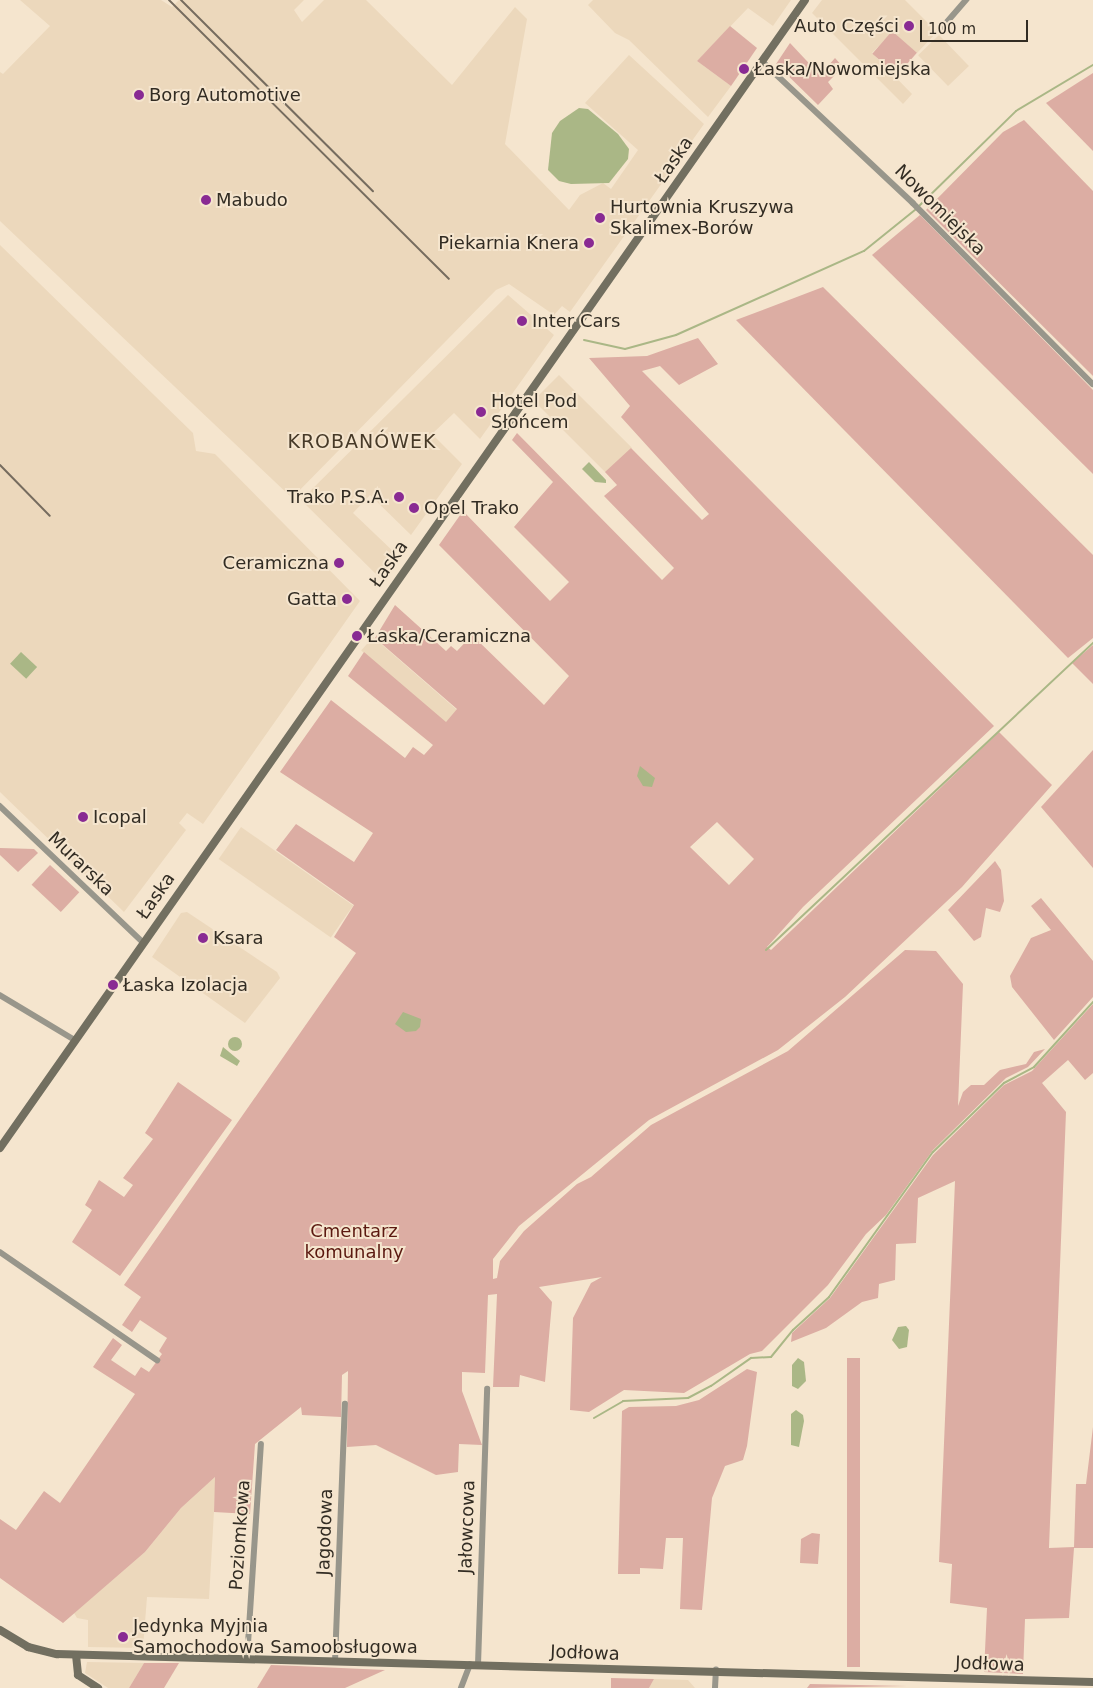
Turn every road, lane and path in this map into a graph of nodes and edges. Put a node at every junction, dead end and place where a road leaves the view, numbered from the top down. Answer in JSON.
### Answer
{"nodes":[{"id":1,"x":805,"y":0,"type":"edge"},
{"id":2,"x":966,"y":0,"type":"edge"},
{"id":3,"x":940,"y":30,"type":"dead end"},
{"id":4,"x":762,"y":61,"type":"junction"},
{"id":5,"x":1093,"y":384,"type":"edge"},
{"id":6,"x":0,"y":806,"type":"edge"},
{"id":7,"x":143,"y":942,"type":"junction"},
{"id":8,"x":0,"y":995,"type":"edge"},
{"id":9,"x":75,"y":1040,"type":"junction"},
{"id":10,"x":0,"y":1148,"type":"edge"},
{"id":11,"x":0,"y":1252,"type":"edge"},
{"id":12,"x":157,"y":1360,"type":"dead end"},
{"id":13,"x":487,"y":1389,"type":"dead end"},
{"id":14,"x":345,"y":1404,"type":"dead end"},
{"id":15,"x":260,"y":1444,"type":"dead end"},
{"id":16,"x":0,"y":1630,"type":"edge"},
{"id":17,"x":76,"y":1655,"type":"junction"},
{"id":18,"x":247,"y":1658,"type":"junction"},
{"id":19,"x":335,"y":1662,"type":"junction"},
{"id":20,"x":474,"y":1665,"type":"junction"},
{"id":21,"x":716,"y":1670,"type":"junction"},
{"id":22,"x":1093,"y":1682,"type":"edge"},
{"id":23,"x":98,"y":1688,"type":"edge"},
{"id":24,"x":461,"y":1688,"type":"edge"},
{"id":25,"x":715,"y":1688,"type":"edge"}],
"edges":[{"from":1,"to":4,"type":"main road","name":"Łaska"},
{"from":2,"to":3,"type":"street"},
{"from":4,"to":5,"type":"street","name":"Nowomiejska"},
{"from":4,"to":7,"type":"main road","name":"Łaska"},
{"from":6,"to":7,"type":"street","name":"Murarska"},
{"from":7,"to":9,"type":"main road","name":"Łaska"},
{"from":8,"to":9,"type":"street"},
{"from":9,"to":10,"type":"main road","name":"Łaska"},
{"from":11,"to":12,"type":"street"},
{"from":13,"to":20,"type":"street","name":"Jałowcowa"},
{"from":14,"to":19,"type":"street","name":"Jagodowa"},
{"from":15,"to":18,"type":"street","name":"Poziomkowa"},
{"from":16,"to":17,"type":"main road","name":"Jodłowa"},
{"from":17,"to":18,"type":"main road","name":"Jodłowa"},
{"from":17,"to":23,"type":"main road"},
{"from":18,"to":19,"type":"main road","name":"Jodłowa"},
{"from":19,"to":20,"type":"main road","name":"Jodłowa"},
{"from":20,"to":21,"type":"main road","name":"Jodłowa"},
{"from":20,"to":24,"type":"street","name":"Jałowcowa"},
{"from":21,"to":22,"type":"main road","name":"Jodłowa"},
{"from":21,"to":25,"type":"street"}]}
